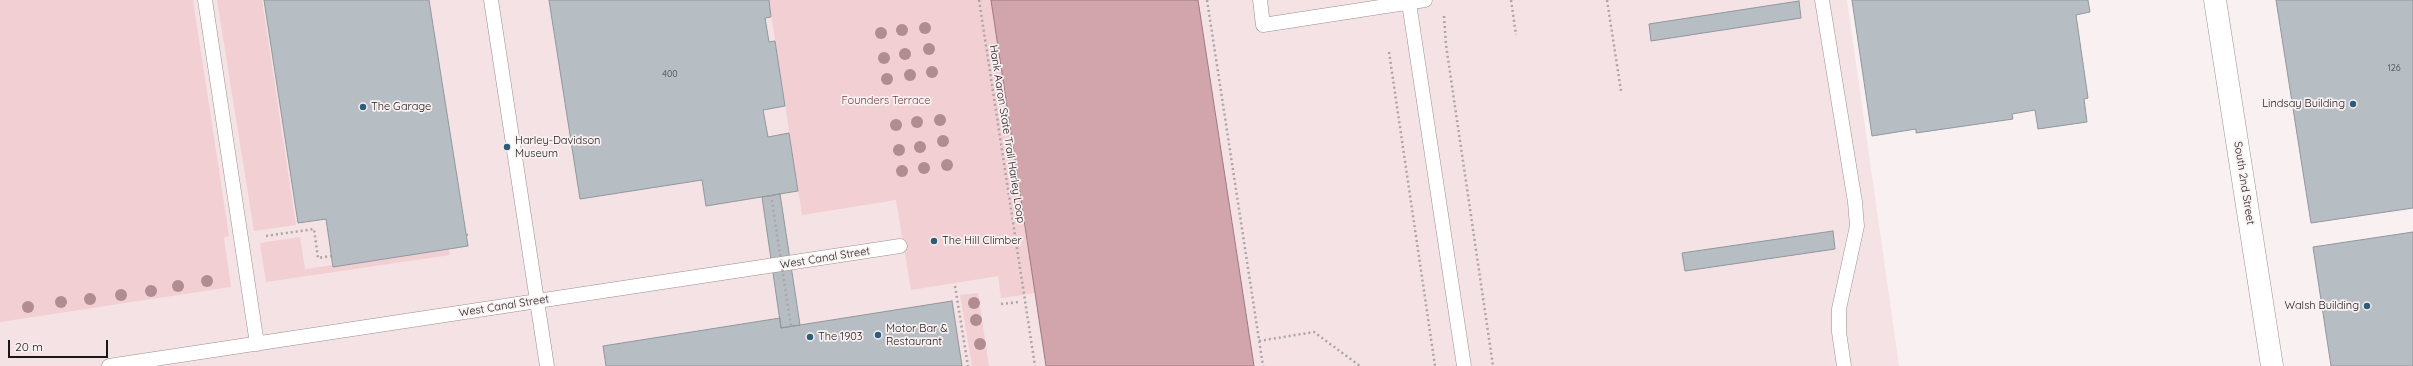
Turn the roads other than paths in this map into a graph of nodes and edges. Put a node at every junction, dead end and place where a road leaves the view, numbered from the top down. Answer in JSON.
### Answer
{"nodes":[{"id":1,"x":205,"y":0,"type":"edge"},
{"id":2,"x":491,"y":0,"type":"edge"},
{"id":3,"x":1260,"y":0,"type":"edge"},
{"id":4,"x":1425,"y":0,"type":"edge"},
{"id":5,"x":1822,"y":0,"type":"edge"},
{"id":6,"x":2215,"y":0,"type":"edge"},
{"id":7,"x":1409,"y":2,"type":"junction"},
{"id":8,"x":900,"y":246,"type":"dead end"},
{"id":9,"x":536,"y":301,"type":"junction"},
{"id":10,"x":257,"y":344,"type":"junction"},
{"id":11,"x":109,"y":366,"type":"edge"},
{"id":12,"x":547,"y":366,"type":"edge"},
{"id":13,"x":1464,"y":366,"type":"edge"},
{"id":14,"x":1844,"y":366,"type":"edge"},
{"id":15,"x":2272,"y":366,"type":"edge"}],
"edges":[{"from":1,"to":10,"type":"lane"},
{"from":2,"to":9,"type":"lane"},
{"from":3,"to":7,"type":"lane"},
{"from":4,"to":7,"type":"lane"},
{"from":5,"to":14,"type":"lane"},
{"from":6,"to":15,"type":"street","name":"South 2nd Street"},
{"from":7,"to":13,"type":"lane"},
{"from":8,"to":9,"type":"lane","name":"West Canal Street"},
{"from":9,"to":10,"type":"lane","name":"West Canal Street"},
{"from":9,"to":12,"type":"lane"},
{"from":10,"to":11,"type":"lane","name":"West Canal Street"}]}
